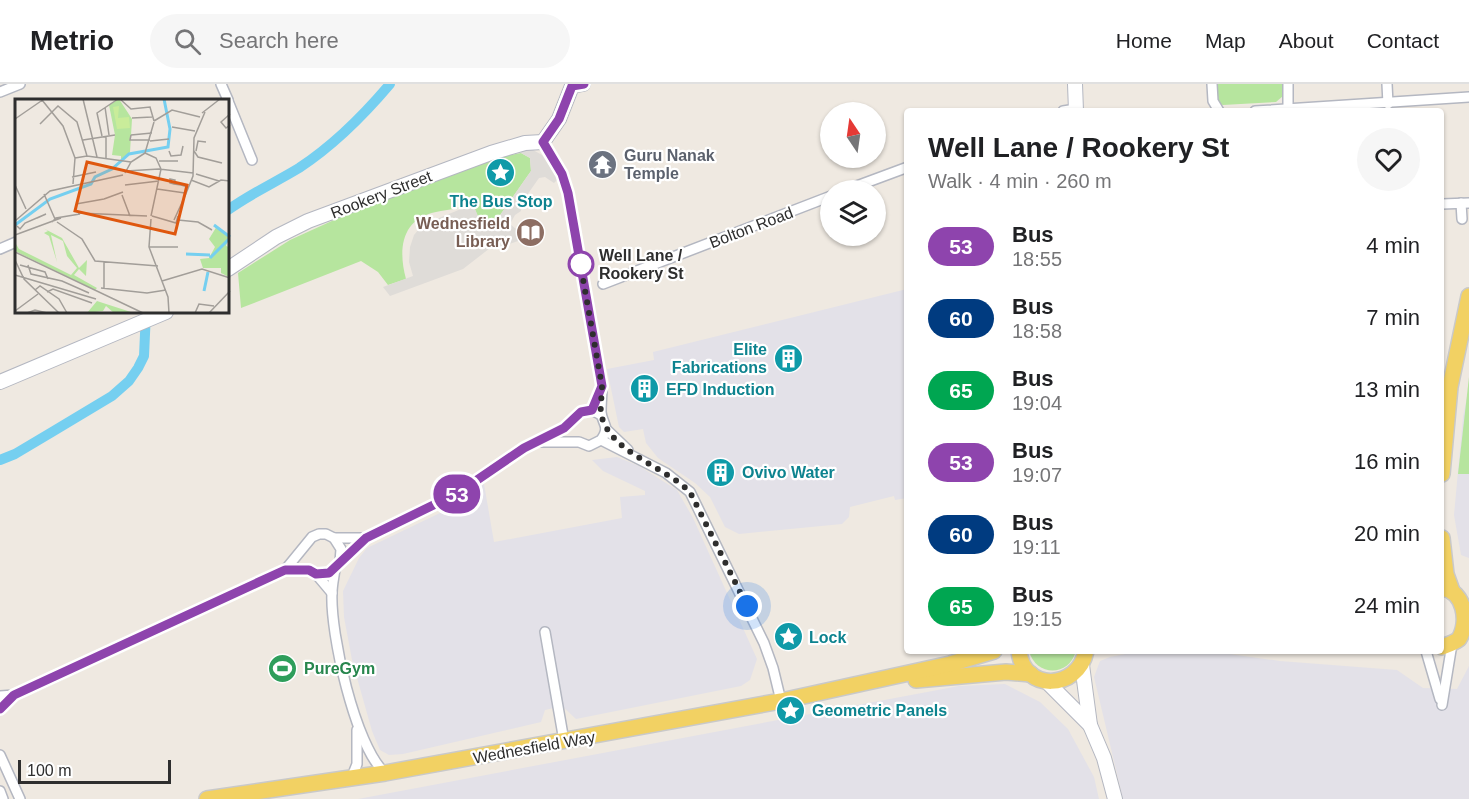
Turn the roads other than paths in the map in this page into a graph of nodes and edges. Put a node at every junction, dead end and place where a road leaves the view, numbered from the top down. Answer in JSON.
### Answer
{"nodes":[{"id":1,"x":20,"y":84,"type":"edge"},
{"id":2,"x":234,"y":84,"type":"edge"},
{"id":3,"x":1076,"y":84,"type":"edge"},
{"id":4,"x":1212,"y":84,"type":"edge"},
{"id":5,"x":1287,"y":84,"type":"edge"},
{"id":6,"x":1387,"y":84,"type":"edge"},
{"id":7,"x":576,"y":85,"type":"edge"},
{"id":8,"x":222,"y":86,"type":"edge"},
{"id":9,"x":0,"y":92,"type":"edge"},
{"id":10,"x":1469,"y":97,"type":"edge"},
{"id":11,"x":1388,"y":104,"type":"junction"},
{"id":12,"x":230,"y":106,"type":"edge"},
{"id":13,"x":1072,"y":108,"type":"edge"},
{"id":14,"x":1217,"y":108,"type":"edge"},
{"id":15,"x":1288,"y":108,"type":"edge"},
{"id":16,"x":1308,"y":108,"type":"edge"},
{"id":17,"x":543,"y":142,"type":"junction"},
{"id":18,"x":252,"y":160,"type":"dead end"},
{"id":19,"x":904,"y":168,"type":"edge"},
{"id":20,"x":873,"y":180,"type":"edge"},
{"id":21,"x":820,"y":200,"type":"edge"},
{"id":22,"x":1465,"y":203,"type":"edge"},
{"id":23,"x":1444,"y":204,"type":"edge"},
{"id":24,"x":1462,"y":219,"type":"dead end"},
{"id":25,"x":15,"y":242,"type":"edge"},
{"id":26,"x":0,"y":249,"type":"edge"},
{"id":27,"x":230,"y":268,"type":"edge"},
{"id":28,"x":603,"y":284,"type":"dead end"},
{"id":29,"x":1469,"y":296,"type":"edge"},
{"id":30,"x":163,"y":314,"type":"edge"},
{"id":31,"x":0,"y":382,"type":"edge"},
{"id":32,"x":602,"y":386,"type":"junction"},
{"id":33,"x":592,"y":410,"type":"junction"},
{"id":34,"x":601,"y":415,"type":"junction"},
{"id":35,"x":573,"y":419,"type":"junction"},
{"id":36,"x":606,"y":429,"type":"junction"},
{"id":37,"x":601,"y":440,"type":"junction"},
{"id":38,"x":536,"y":442,"type":"junction"},
{"id":39,"x":579,"y":442,"type":"junction"},
{"id":40,"x":1444,"y":452,"type":"edge"},
{"id":41,"x":632,"y":454,"type":"junction"},
{"id":42,"x":334,"y":538,"type":"junction"},
{"id":43,"x":366,"y":538,"type":"junction"},
{"id":44,"x":301,"y":552,"type":"junction"},
{"id":45,"x":1444,"y":556,"type":"edge"},
{"id":46,"x":338,"y":566,"type":"junction"},
{"id":47,"x":285,"y":570,"type":"junction"},
{"id":48,"x":312,"y":572,"type":"junction"},
{"id":49,"x":332,"y":593,"type":"junction"},
{"id":50,"x":1455,"y":593,"type":"edge"},
{"id":51,"x":1467,"y":629,"type":"edge"},
{"id":52,"x":545,"y":632,"type":"dead end"},
{"id":53,"x":1447,"y":645,"type":"edge"},
{"id":54,"x":986,"y":654,"type":"edge"},
{"id":55,"x":1020,"y":654,"type":"edge"},
{"id":56,"x":1427,"y":654,"type":"edge"},
{"id":57,"x":1084,"y":659,"type":"edge"},
{"id":58,"x":1031,"y":674,"type":"junction"},
{"id":59,"x":1046,"y":681,"type":"junction"},
{"id":60,"x":859,"y":685,"type":"junction"},
{"id":61,"x":14,"y":695,"type":"junction"},
{"id":62,"x":0,"y":696,"type":"edge"},
{"id":63,"x":781,"y":701,"type":"junction"},
{"id":64,"x":0,"y":709,"type":"edge"},
{"id":65,"x":357,"y":724,"type":"junction"},
{"id":66,"x":1090,"y":725,"type":"junction"},
{"id":67,"x":564,"y":741,"type":"junction"},
{"id":68,"x":0,"y":755,"type":"edge"},
{"id":69,"x":385,"y":773,"type":"junction"},
{"id":70,"x":351,"y":779,"type":"junction"},
{"id":71,"x":0,"y":791,"type":"edge"},
{"id":72,"x":3,"y":799,"type":"edge"},
{"id":73,"x":20,"y":799,"type":"edge"},
{"id":74,"x":207,"y":799,"type":"edge"},
{"id":75,"x":1115,"y":799,"type":"edge"}],
"edges":[{"from":1,"to":9,"type":"street"},
{"from":2,"to":8,"type":"street"},
{"from":3,"to":13,"type":"street"},
{"from":4,"to":14,"type":"street"},
{"from":5,"to":15,"type":"street"},
{"from":6,"to":11,"type":"street"},
{"from":7,"to":17,"type":"street"},
{"from":10,"to":11,"type":"street"},
{"from":11,"to":16,"type":"street"},
{"from":12,"to":18,"type":"street"},
{"from":17,"to":27,"type":"street","name":"Rookery Street"},
{"from":17,"to":32,"type":"street"},
{"from":19,"to":20,"type":"street"},
{"from":21,"to":28,"type":"street","name":"Bolton Road"},
{"from":22,"to":23,"type":"street"},
{"from":22,"to":24,"type":"street"},
{"from":25,"to":26,"type":"street"},
{"from":29,"to":40,"type":"main road"},
{"from":30,"to":31,"type":"street"},
{"from":32,"to":33,"type":"street"},
{"from":32,"to":34,"type":"street"},
{"from":33,"to":34,"type":"street"},
{"from":33,"to":35,"type":"street"},
{"from":34,"to":36,"type":"street"},
{"from":35,"to":38,"type":"street"},
{"from":35,"to":39,"type":"street"},
{"from":36,"to":37,"type":"street"},
{"from":36,"to":41,"type":"street"},
{"from":37,"to":39,"type":"street"},
{"from":37,"to":41,"type":"street"},
{"from":38,"to":39,"type":"street"},
{"from":38,"to":43,"type":"street"},
{"from":41,"to":63,"type":"street"},
{"from":42,"to":43,"type":"street"},
{"from":42,"to":44,"type":"street"},
{"from":42,"to":46,"type":"street"},
{"from":43,"to":46,"type":"street"},
{"from":44,"to":47,"type":"street"},
{"from":44,"to":48,"type":"street"},
{"from":45,"to":50,"type":"main road"},
{"from":46,"to":48,"type":"street"},
{"from":46,"to":49,"type":"street"},
{"from":47,"to":48,"type":"street"},
{"from":47,"to":61,"type":"street"},
{"from":48,"to":49,"type":"street"},
{"from":49,"to":65,"type":"street"},
{"from":50,"to":51,"type":"main road"},
{"from":51,"to":53,"type":"main road"},
{"from":52,"to":67,"type":"street"},
{"from":53,"to":56,"type":"street"},
{"from":54,"to":60,"type":"main road","name":"Wednesfield Way"},
{"from":55,"to":58,"type":"main road"},
{"from":57,"to":59,"type":"main road"},
{"from":57,"to":66,"type":"street"},
{"from":58,"to":59,"type":"main road"},
{"from":58,"to":60,"type":"main road","name":"Wednesfield Way"},
{"from":59,"to":66,"type":"street"},
{"from":60,"to":63,"type":"main road","name":"Wednesfield Way"},
{"from":61,"to":62,"type":"street"},
{"from":61,"to":64,"type":"street"},
{"from":63,"to":67,"type":"main road","name":"Wednesfield Way"},
{"from":65,"to":69,"type":"street"},
{"from":65,"to":70,"type":"street"},
{"from":66,"to":75,"type":"street"},
{"from":67,"to":69,"type":"main road","name":"Wednesfield Way"},
{"from":68,"to":73,"type":"street"},
{"from":69,"to":70,"type":"main road","name":"Wednesfield Way"},
{"from":70,"to":74,"type":"main road","name":"Wednesfield Way"},
{"from":71,"to":72,"type":"street"}]}
